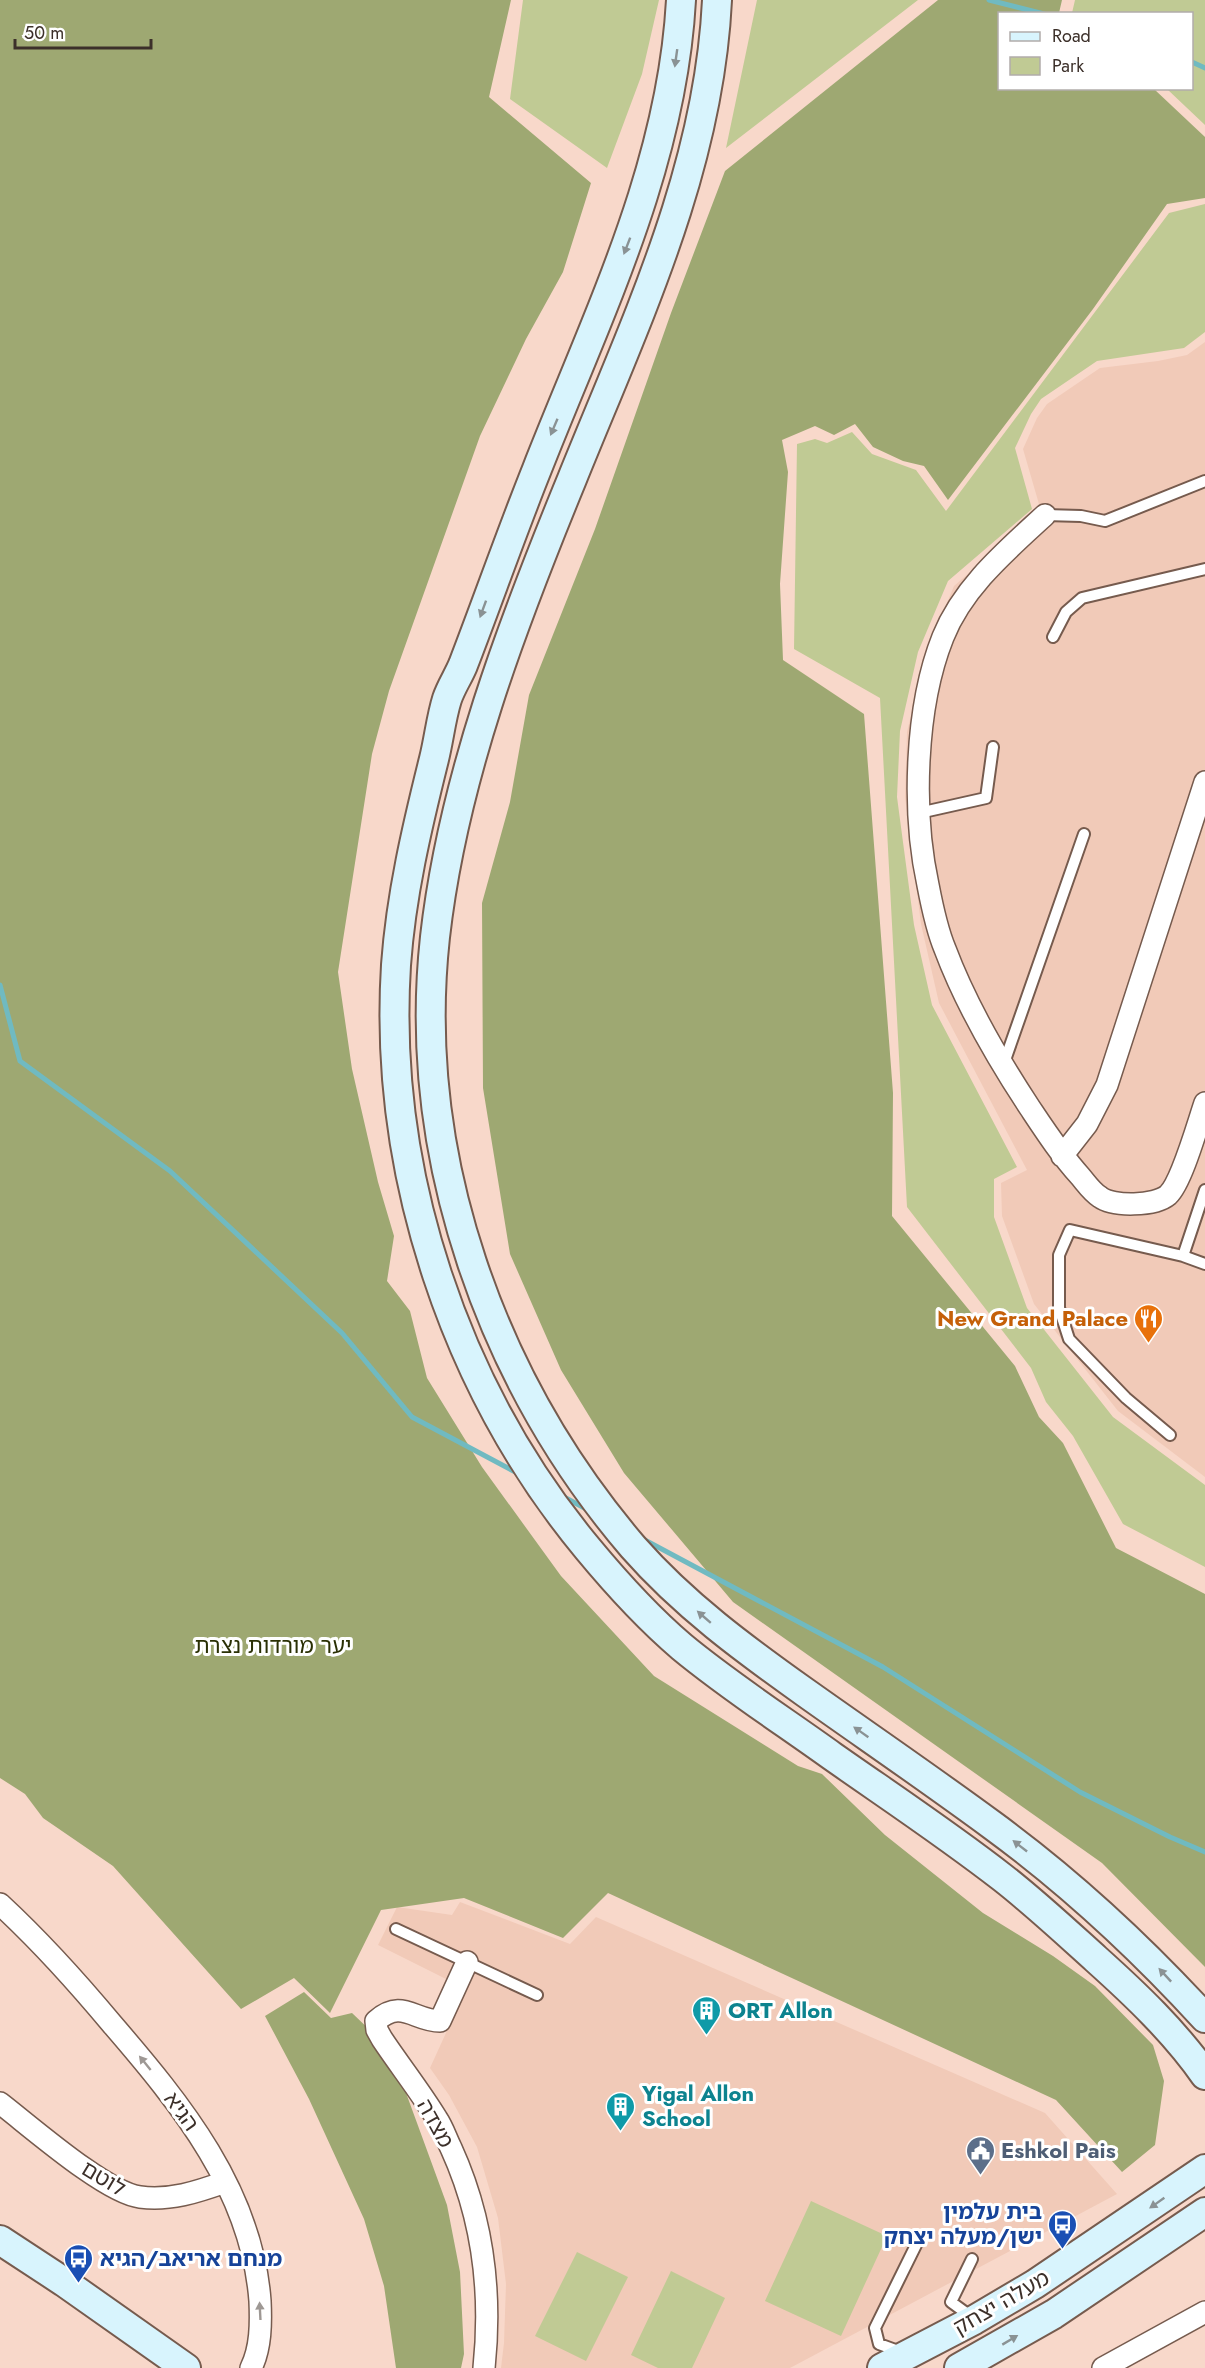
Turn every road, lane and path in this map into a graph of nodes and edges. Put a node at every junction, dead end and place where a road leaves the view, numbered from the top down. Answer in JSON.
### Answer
{"nodes":[{"id":1,"x":681,"y":0,"type":"edge"},
{"id":2,"x":717,"y":0,"type":"edge"},
{"id":3,"x":1205,"y":481,"type":"edge"},
{"id":4,"x":1045,"y":515,"type":"joint"},
{"id":5,"x":1205,"y":569,"type":"edge"},
{"id":6,"x":1053,"y":637,"type":"dead end"},
{"id":7,"x":993,"y":747,"type":"dead end"},
{"id":8,"x":1205,"y":782,"type":"edge"},
{"id":9,"x":919,"y":813,"type":"junction"},
{"id":10,"x":1084,"y":834,"type":"dead end"},
{"id":11,"x":1003,"y":1065,"type":"junction"},
{"id":12,"x":1205,"y":1103,"type":"edge"},
{"id":13,"x":1062,"y":1156,"type":"junction"},
{"id":14,"x":1205,"y":1190,"type":"edge"},
{"id":15,"x":1183,"y":1256,"type":"junction"},
{"id":16,"x":1205,"y":1264,"type":"edge"},
{"id":17,"x":1170,"y":1435,"type":"dead end"},
{"id":18,"x":0,"y":1904,"type":"edge"},
{"id":19,"x":396,"y":1929,"type":"dead end"},
{"id":20,"x":467,"y":1962,"type":"junction"},
{"id":21,"x":537,"y":1995,"type":"dead end"},
{"id":22,"x":1205,"y":2018,"type":"edge"},
{"id":23,"x":1205,"y":2075,"type":"edge"},
{"id":24,"x":0,"y":2103,"type":"edge"},
{"id":25,"x":1205,"y":2169,"type":"edge"},
{"id":26,"x":225,"y":2182,"type":"junction"},
{"id":27,"x":1205,"y":2212,"type":"edge"},
{"id":28,"x":0,"y":2240,"type":"edge"},
{"id":29,"x":918,"y":2241,"type":"dead end"},
{"id":30,"x":972,"y":2259,"type":"dead end"},
{"id":31,"x":1205,"y":2312,"type":"edge"},
{"id":32,"x":975,"y":2320,"type":"junction"},
{"id":33,"x":908,"y":2355,"type":"junction"},
{"id":34,"x":186,"y":2368,"type":"edge"},
{"id":35,"x":250,"y":2368,"type":"edge"},
{"id":36,"x":484,"y":2368,"type":"edge"},
{"id":37,"x":882,"y":2368,"type":"edge"},
{"id":38,"x":959,"y":2368,"type":"edge"},
{"id":39,"x":1103,"y":2368,"type":"edge"}],
"edges":[{"from":1,"to":23,"type":"main road","one_way":true},
{"from":22,"to":2,"type":"main road","one_way":true},
{"from":3,"to":4,"type":"lane"},
{"from":4,"to":9,"type":"street"},
{"from":5,"to":6,"type":"lane"},
{"from":7,"to":9,"type":"lane"},
{"from":8,"to":13,"type":"street"},
{"from":9,"to":11,"type":"street"},
{"from":10,"to":11,"type":"lane"},
{"from":11,"to":13,"type":"street"},
{"from":12,"to":13,"type":"street"},
{"from":14,"to":15,"type":"lane"},
{"from":15,"to":16,"type":"lane"},
{"from":15,"to":17,"type":"lane"},
{"from":26,"to":18,"type":"street","name":"הגיא","one_way":true},
{"from":19,"to":20,"type":"lane"},
{"from":20,"to":21,"type":"lane"},
{"from":20,"to":36,"type":"street","name":"מצדה"},
{"from":24,"to":26,"type":"street","name":"לוטם"},
{"from":25,"to":32,"type":"main road","name":"מעלה יצחק","one_way":true},
{"from":35,"to":26,"type":"street","name":"הגיא","one_way":true},
{"from":38,"to":27,"type":"main road","name":"מעלה יצחק","one_way":true},
{"from":28,"to":34,"type":"main road"},
{"from":29,"to":33,"type":"lane"},
{"from":30,"to":32,"type":"lane"},
{"from":31,"to":39,"type":"street"},
{"from":32,"to":33,"type":"main road","name":"מעלה יצחק"},
{"from":33,"to":37,"type":"main road","name":"מעלה יצחק"}]}
